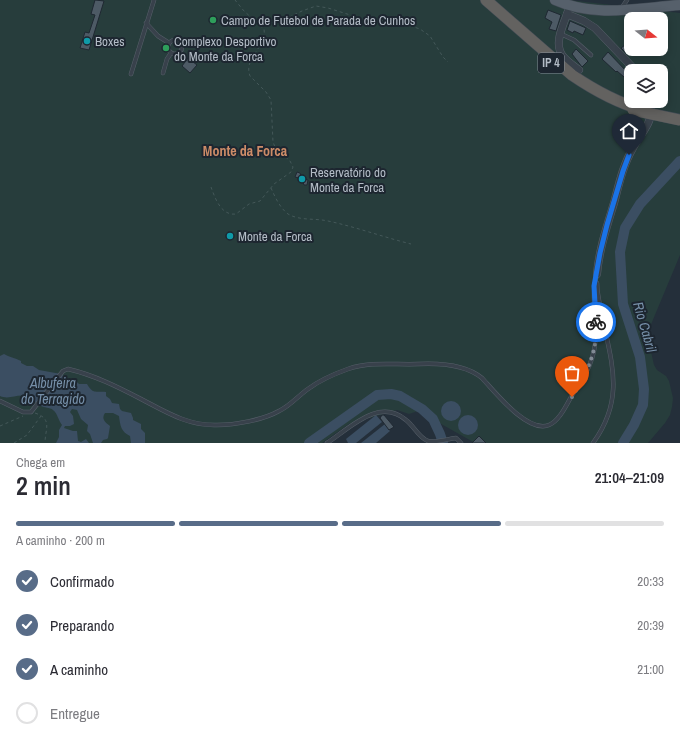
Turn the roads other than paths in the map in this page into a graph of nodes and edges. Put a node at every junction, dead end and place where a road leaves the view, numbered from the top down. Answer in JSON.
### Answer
{"nodes":[{"id":1,"x":154,"y":0,"type":"edge"},
{"id":2,"x":479,"y":0,"type":"edge"},
{"id":3,"x":486,"y":0,"type":"edge"},
{"id":4,"x":555,"y":0,"type":"edge"},
{"id":5,"x":627,"y":0,"type":"edge"},
{"id":6,"x":673,"y":5,"type":"edge"},
{"id":7,"x":569,"y":10,"type":"junction"},
{"id":8,"x":620,"y":10,"type":"junction"},
{"id":9,"x":146,"y":23,"type":"junction"},
{"id":10,"x":561,"y":34,"type":"junction"},
{"id":11,"x":169,"y":43,"type":"junction"},
{"id":12,"x":170,"y":53,"type":"junction"},
{"id":13,"x":591,"y":55,"type":"dead end"},
{"id":14,"x":629,"y":64,"type":"edge"},
{"id":15,"x":579,"y":70,"type":"dead end"},
{"id":16,"x":163,"y":73,"type":"dead end"},
{"id":17,"x":131,"y":74,"type":"dead end"},
{"id":18,"x":639,"y":108,"type":"edge"},
{"id":19,"x":650,"y":108,"type":"edge"},
{"id":20,"x":654,"y":108,"type":"edge"},
{"id":21,"x":634,"y":109,"type":"junction"},
{"id":22,"x":680,"y":117,"type":"edge"},
{"id":23,"x":680,"y":120,"type":"edge"},
{"id":24,"x":597,"y":274,"type":"junction"},
{"id":25,"x":0,"y":401,"type":"edge"},
{"id":26,"x":327,"y":443,"type":"edge"},
{"id":27,"x":461,"y":443,"type":"edge"},
{"id":28,"x":593,"y":443,"type":"edge"}],
"edges":[{"from":1,"to":9,"type":"lane"},
{"from":2,"to":21,"type":"highway","number":"IP 4"},
{"from":3,"to":21,"type":"highway","number":"IP 4"},
{"from":4,"to":7,"type":"main road"},
{"from":5,"to":8,"type":"lane"},
{"from":6,"to":8,"type":"main road"},
{"from":7,"to":8,"type":"main road"},
{"from":7,"to":10,"type":"street"},
{"from":7,"to":14,"type":"street"},
{"from":9,"to":11,"type":"lane"},
{"from":9,"to":17,"type":"lane"},
{"from":10,"to":13,"type":"lane"},
{"from":10,"to":15,"type":"street"},
{"from":11,"to":12,"type":"lane"},
{"from":11,"to":12,"type":"lane"},
{"from":12,"to":16,"type":"lane"},
{"from":18,"to":21,"type":"highway","bridge":true},
{"from":19,"to":24,"type":"street"},
{"from":20,"to":22,"type":"highway","bridge":true},
{"from":21,"to":23,"type":"highway","number":"IP 4","bridge":true},
{"from":24,"to":25,"type":"lane"},
{"from":24,"to":28,"type":"lane"},
{"from":26,"to":27,"type":"lane"}]}
